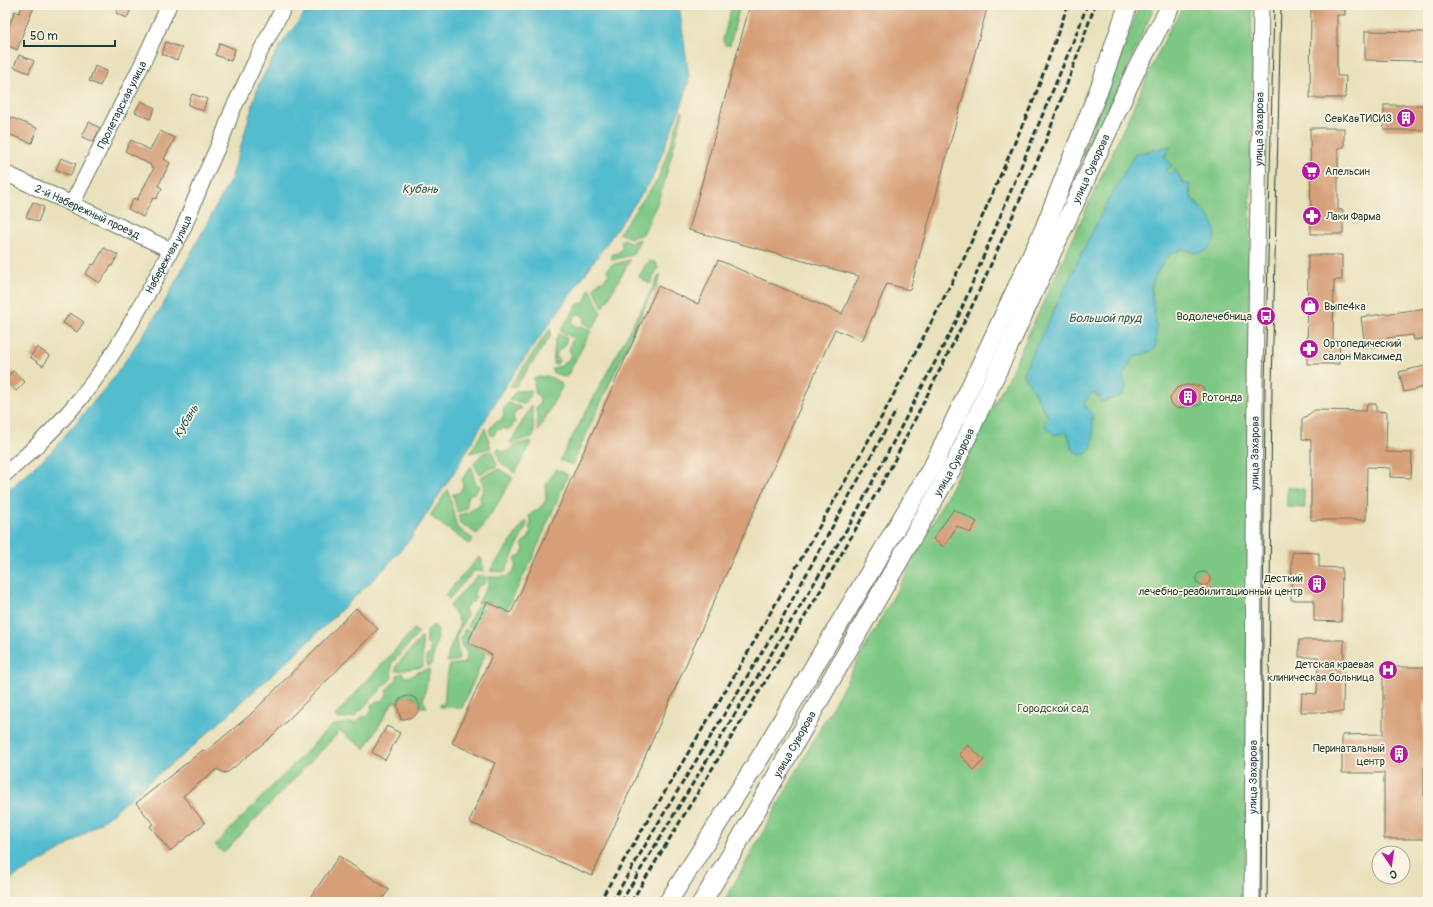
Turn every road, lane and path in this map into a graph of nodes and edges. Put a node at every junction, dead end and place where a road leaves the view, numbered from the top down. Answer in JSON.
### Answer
{"nodes":[{"id":1,"x":169,"y":5,"type":"edge"},
{"id":2,"x":285,"y":5,"type":"edge"},
{"id":3,"x":1128,"y":5,"type":"edge"},
{"id":4,"x":1171,"y":5,"type":"edge"},
{"id":5,"x":1261,"y":5,"type":"edge"},
{"id":6,"x":5,"y":173,"type":"edge"},
{"id":7,"x":72,"y":204,"type":"junction"},
{"id":8,"x":170,"y":250,"type":"junction"},
{"id":9,"x":5,"y":474,"type":"edge"},
{"id":10,"x":761,"y":756,"type":"junction"},
{"id":11,"x":706,"y":897,"type":"edge"},
{"id":12,"x":668,"y":902,"type":"edge"},
{"id":13,"x":680,"y":902,"type":"edge"},
{"id":14,"x":1252,"y":902,"type":"edge"}],
"edges":[{"from":1,"to":7,"type":"street","name":"Пролетарская улица"},
{"from":2,"to":8,"type":"street","name":"Набережная улица"},
{"from":3,"to":10,"type":"main road","name":"улица Суворова"},
{"from":4,"to":11,"type":"main road","name":"улица Суворова"},
{"from":5,"to":14,"type":"street","name":"улица Захарова"},
{"from":6,"to":7,"type":"street","name":"2-й Набережный проезд"},
{"from":7,"to":8,"type":"street","name":"2-й Набережный проезд"},
{"from":8,"to":9,"type":"street","name":"Набережная улица"},
{"from":10,"to":12,"type":"main road","name":"улица Суворова"},
{"from":10,"to":13,"type":"main road","name":"улица Суворова"}]}
